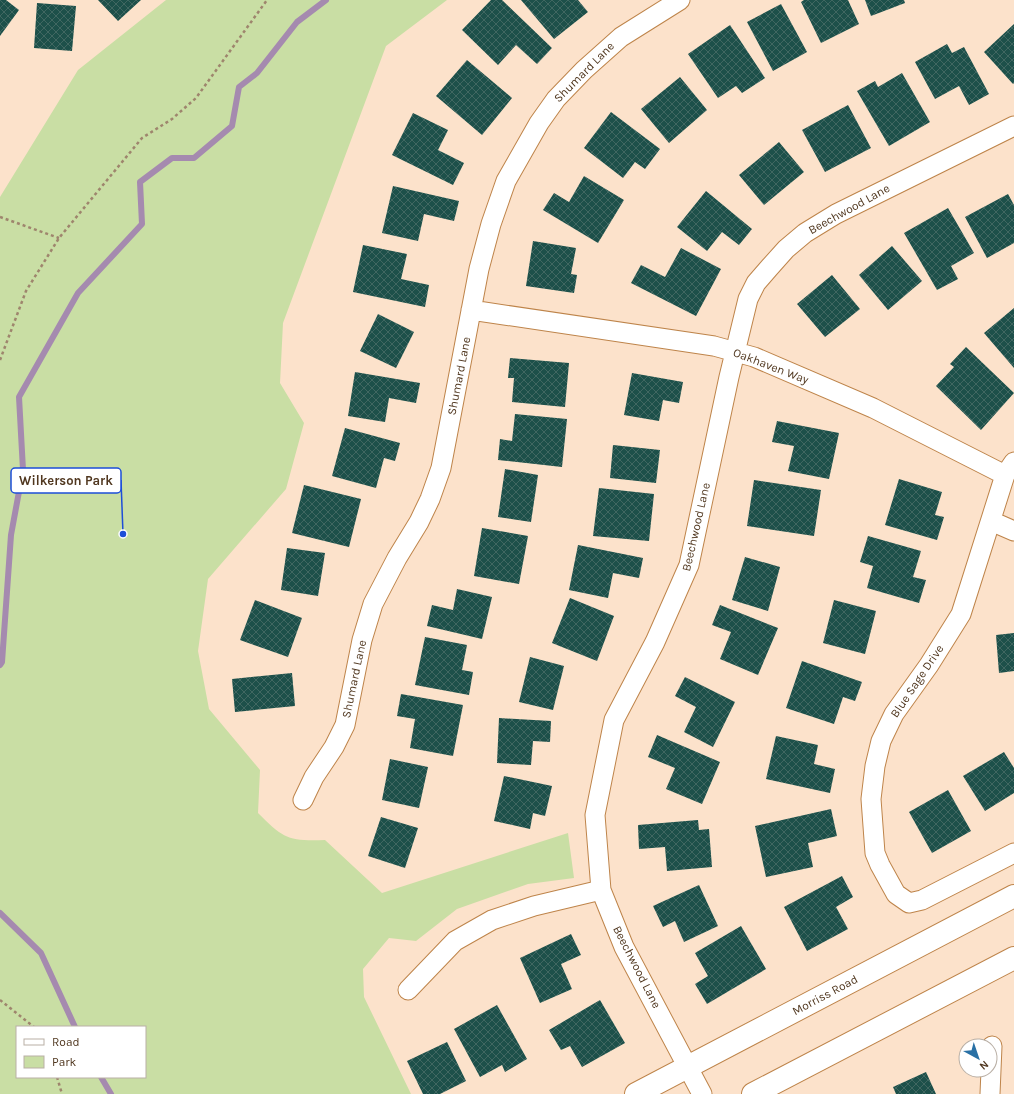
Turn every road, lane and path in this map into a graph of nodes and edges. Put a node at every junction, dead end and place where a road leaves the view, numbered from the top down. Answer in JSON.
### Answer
{"nodes":[{"id":1,"x":267,"y":0,"type":"edge"},
{"id":2,"x":680,"y":0,"type":"edge"},
{"id":3,"x":1014,"y":126,"type":"edge"},
{"id":4,"x":0,"y":217,"type":"edge"},
{"id":5,"x":59,"y":238,"type":"junction"},
{"id":6,"x":471,"y":310,"type":"junction"},
{"id":7,"x":735,"y":352,"type":"junction"},
{"id":8,"x":0,"y":360,"type":"edge"},
{"id":9,"x":1010,"y":469,"type":"edge"},
{"id":10,"x":990,"y":521,"type":"junction"},
{"id":11,"x":1014,"y":531,"type":"edge"},
{"id":12,"x":303,"y":800,"type":"dead end"},
{"id":13,"x":1014,"y":853,"type":"edge"},
{"id":14,"x":601,"y":890,"type":"junction"},
{"id":15,"x":1014,"y":896,"type":"edge"},
{"id":16,"x":1014,"y":958,"type":"edge"},
{"id":17,"x":408,"y":990,"type":"dead end"},
{"id":18,"x":0,"y":1000,"type":"edge"},
{"id":19,"x":33,"y":1026,"type":"edge"},
{"id":20,"x":689,"y":1067,"type":"junction"},
{"id":21,"x":57,"y":1078,"type":"edge"},
{"id":22,"x":991,"y":1078,"type":"edge"},
{"id":23,"x":62,"y":1094,"type":"edge"},
{"id":24,"x":636,"y":1094,"type":"edge"},
{"id":25,"x":702,"y":1094,"type":"edge"},
{"id":26,"x":753,"y":1094,"type":"edge"},
{"id":27,"x":990,"y":1094,"type":"edge"}],
"edges":[{"from":1,"to":5,"type":"path"},
{"from":2,"to":6,"type":"street","name":"Shumard Lane"},
{"from":3,"to":7,"type":"street","name":"Beechwood Lane"},
{"from":4,"to":5,"type":"path"},
{"from":5,"to":8,"type":"path"},
{"from":6,"to":7,"type":"street","name":"Oakhaven Way"},
{"from":6,"to":12,"type":"street","name":"Shumard Lane"},
{"from":7,"to":9,"type":"street","name":"Oakhaven Way"},
{"from":7,"to":14,"type":"street","name":"Beechwood Lane"},
{"from":9,"to":10,"type":"street","name":"Blue Sage Drive"},
{"from":10,"to":11,"type":"street"},
{"from":10,"to":13,"type":"street","name":"Blue Sage Drive"},
{"from":14,"to":17,"type":"street"},
{"from":14,"to":20,"type":"street","name":"Beechwood Lane"},
{"from":15,"to":20,"type":"main road","name":"Morriss Road"},
{"from":16,"to":26,"type":"main road"},
{"from":18,"to":19,"type":"path"},
{"from":20,"to":24,"type":"main road","name":"Morriss Road"},
{"from":20,"to":25,"type":"street","name":"Beechwood Lane"},
{"from":21,"to":23,"type":"path"},
{"from":22,"to":27,"type":"street"}]}
